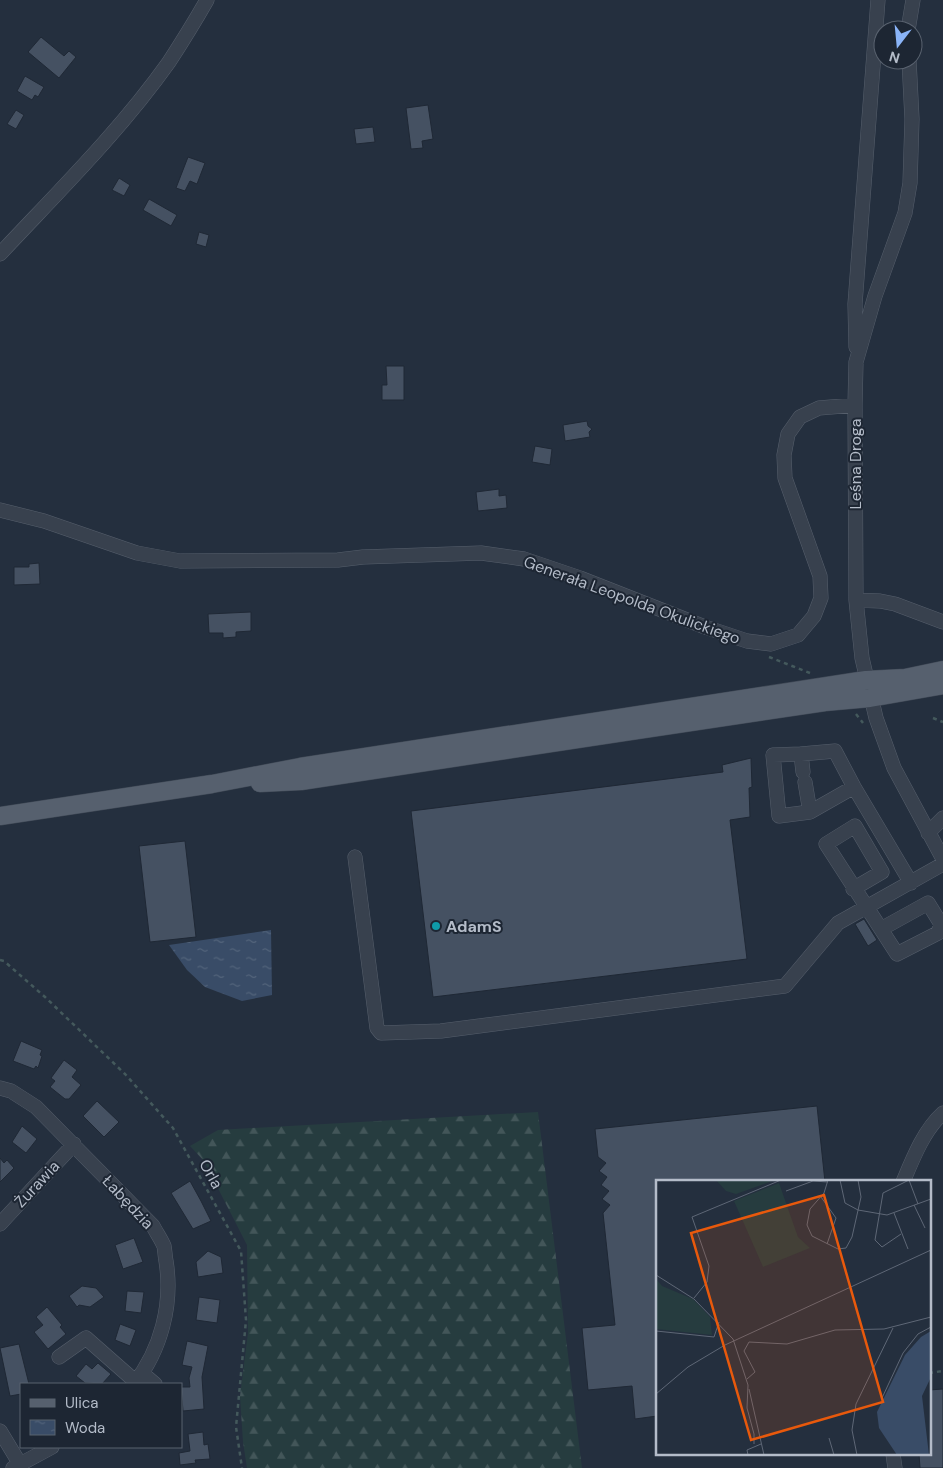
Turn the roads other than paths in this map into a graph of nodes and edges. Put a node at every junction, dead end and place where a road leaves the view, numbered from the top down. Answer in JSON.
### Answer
{"nodes":[{"id":1,"x":207,"y":0,"type":"edge"},
{"id":2,"x":878,"y":0,"type":"edge"},
{"id":3,"x":913,"y":0,"type":"edge"},
{"id":4,"x":910,"y":20,"type":"edge"},
{"id":5,"x":909,"y":70,"type":"edge"},
{"id":6,"x":0,"y":254,"type":"edge"},
{"id":7,"x":856,"y":362,"type":"junction"},
{"id":8,"x":855,"y":405,"type":"junction"},
{"id":9,"x":0,"y":510,"type":"edge"},
{"id":10,"x":856,"y":600,"type":"junction"},
{"id":11,"x":943,"y":622,"type":"edge"},
{"id":12,"x":943,"y":670,"type":"edge"},
{"id":13,"x":943,"y":685,"type":"edge"},
{"id":14,"x":868,"y":689,"type":"junction"},
{"id":15,"x":801,"y":754,"type":"junction"},
{"id":16,"x":854,"y":787,"type":"junction"},
{"id":17,"x":810,"y":812,"type":"junction"},
{"id":18,"x":0,"y":816,"type":"edge"},
{"id":19,"x":943,"y":818,"type":"edge"},
{"id":20,"x":928,"y":834,"type":"junction"},
{"id":21,"x":355,"y":857,"type":"dead end"},
{"id":22,"x":943,"y":859,"type":"edge"},
{"id":23,"x":943,"y":864,"type":"edge"},
{"id":24,"x":911,"y":883,"type":"junction"},
{"id":25,"x":853,"y":888,"type":"dead end"},
{"id":26,"x":866,"y":907,"type":"junction"},
{"id":27,"x":880,"y":929,"type":"dead end"},
{"id":28,"x":0,"y":1088,"type":"edge"},
{"id":29,"x":943,"y":1112,"type":"edge"},
{"id":30,"x":74,"y":1144,"type":"junction"},
{"id":31,"x":904,"y":1180,"type":"edge"},
{"id":32,"x":0,"y":1224,"type":"edge"},
{"id":33,"x":59,"y":1357,"type":"dead end"},
{"id":34,"x":137,"y":1380,"type":"edge"},
{"id":35,"x":150,"y":1383,"type":"edge"},
{"id":36,"x":0,"y":1431,"type":"edge"},
{"id":37,"x":50,"y":1448,"type":"edge"},
{"id":38,"x":16,"y":1466,"type":"edge"}],
"edges":[{"from":1,"to":6,"type":"street"},
{"from":2,"to":7,"type":"street"},
{"from":3,"to":4,"type":"street"},
{"from":5,"to":7,"type":"street","name":"Leśna Droga"},
{"from":7,"to":8,"type":"street","name":"Leśna Droga"},
{"from":8,"to":9,"type":"street","name":"Generała Leopolda Okulickiego"},
{"from":8,"to":10,"type":"street","name":"Leśna Droga"},
{"from":10,"to":11,"type":"street"},
{"from":10,"to":14,"type":"street","name":"Leśna Droga"},
{"from":12,"to":14,"type":"main road"},
{"from":13,"to":14,"type":"main road"},
{"from":14,"to":18,"type":"main road"},
{"from":14,"to":20,"type":"street","name":"Leśna Droga"},
{"from":15,"to":16,"type":"street"},
{"from":15,"to":17,"type":"street"},
{"from":15,"to":17,"type":"street"},
{"from":16,"to":17,"type":"street"},
{"from":16,"to":24,"type":"street"},
{"from":19,"to":20,"type":"street"},
{"from":20,"to":22,"type":"street","name":"Leśna Droga"},
{"from":21,"to":26,"type":"street"},
{"from":23,"to":24,"type":"street"},
{"from":24,"to":26,"type":"street"},
{"from":25,"to":26,"type":"street"},
{"from":26,"to":27,"type":"street"},
{"from":28,"to":30,"type":"street","name":"Łabędzia"},
{"from":29,"to":31,"type":"street"},
{"from":30,"to":32,"type":"street","name":"Żurawia"},
{"from":30,"to":34,"type":"street","name":"Łabędzia"},
{"from":33,"to":34,"type":"street"},
{"from":34,"to":35,"type":"street"},
{"from":36,"to":38,"type":"street"},
{"from":37,"to":38,"type":"street"}]}
